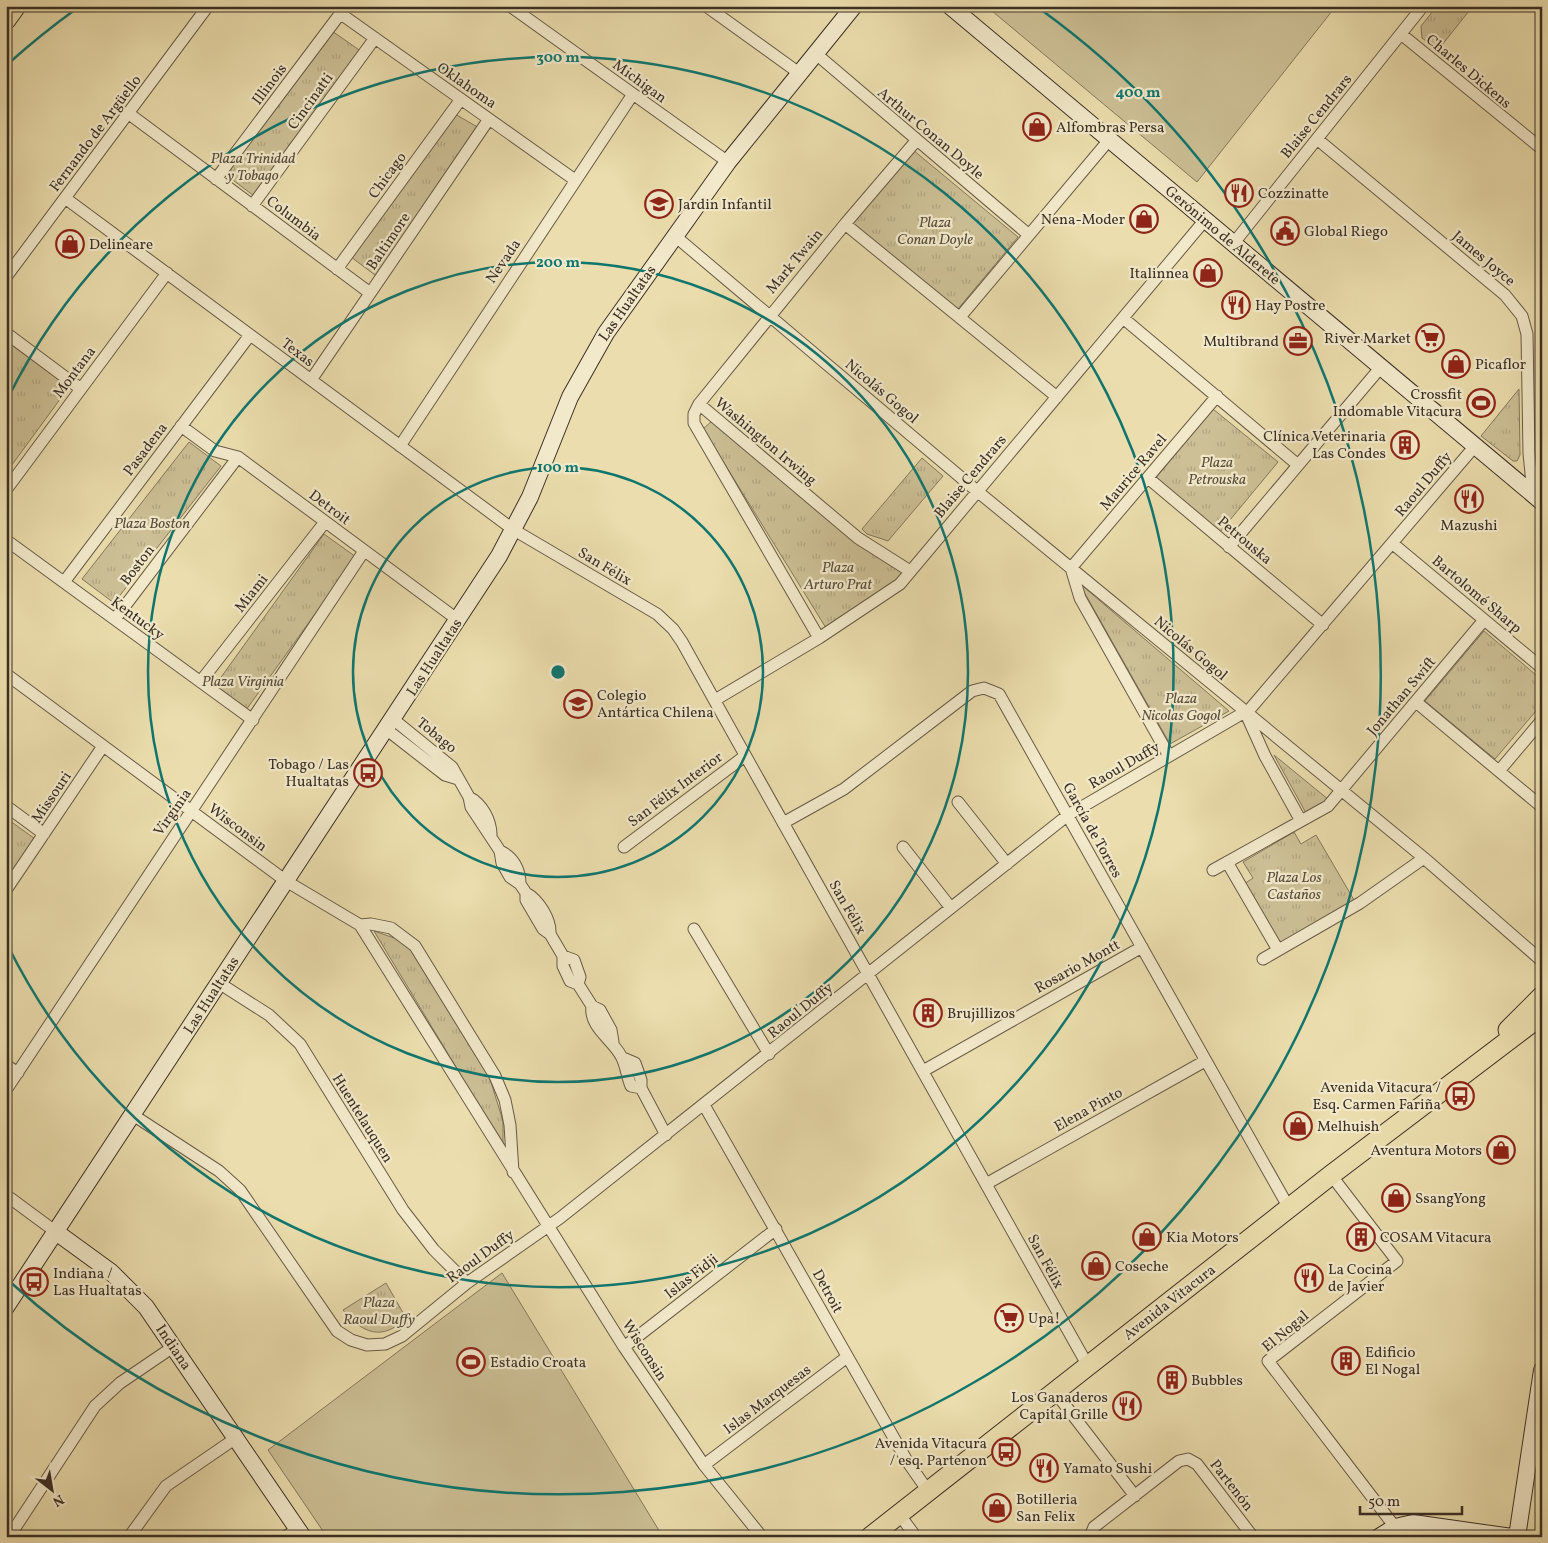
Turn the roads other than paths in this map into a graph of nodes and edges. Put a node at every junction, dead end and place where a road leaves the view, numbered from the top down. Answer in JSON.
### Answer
{"nodes":[{"id":1,"x":16,"y":6,"type":"edge"},
{"id":2,"x":208,"y":6,"type":"edge"},
{"id":3,"x":510,"y":6,"type":"edge"},
{"id":4,"x":706,"y":6,"type":"edge"},
{"id":5,"x":854,"y":6,"type":"edge"},
{"id":6,"x":950,"y":6,"type":"edge"},
{"id":7,"x":1423,"y":6,"type":"edge"},
{"id":8,"x":344,"y":10,"type":"edge"},
{"id":9,"x":6,"y":20,"type":"edge"},
{"id":10,"x":1401,"y":34,"type":"junction"},
{"id":11,"x":375,"y":38,"type":"junction"},
{"id":12,"x":815,"y":54,"type":"junction"},
{"id":13,"x":799,"y":73,"type":"junction"},
{"id":14,"x":633,"y":94,"type":"junction"},
{"id":15,"x":461,"y":99,"type":"junction"},
{"id":16,"x":128,"y":113,"type":"junction"},
{"id":17,"x":488,"y":118,"type":"junction"},
{"id":18,"x":1317,"y":139,"type":"junction"},
{"id":19,"x":1109,"y":140,"type":"junction"},
{"id":20,"x":916,"y":141,"type":"junction"},
{"id":21,"x":1542,"y":149,"type":"edge"},
{"id":22,"x":728,"y":162,"type":"junction"},
{"id":23,"x":216,"y":179,"type":"junction"},
{"id":24,"x":575,"y":180,"type":"junction"},
{"id":25,"x":65,"y":198,"type":"junction"},
{"id":26,"x":252,"y":206,"type":"junction"},
{"id":27,"x":1205,"y":220,"type":"junction"},
{"id":28,"x":845,"y":224,"type":"junction"},
{"id":29,"x":675,"y":236,"type":"junction"},
{"id":30,"x":1029,"y":236,"type":"junction"},
{"id":31,"x":1233,"y":244,"type":"junction"},
{"id":32,"x":337,"y":269,"type":"junction"},
{"id":33,"x":167,"y":273,"type":"junction"},
{"id":34,"x":6,"y":277,"type":"edge"},
{"id":35,"x":370,"y":293,"type":"junction"},
{"id":36,"x":770,"y":315,"type":"junction"},
{"id":37,"x":960,"y":317,"type":"junction"},
{"id":38,"x":1123,"y":318,"type":"junction"},
{"id":39,"x":6,"y":333,"type":"edge"},
{"id":40,"x":250,"y":335,"type":"junction"},
{"id":41,"x":1381,"y":367,"type":"junction"},
{"id":42,"x":312,"y":380,"type":"junction"},
{"id":43,"x":81,"y":389,"type":"junction"},
{"id":44,"x":1217,"y":396,"type":"junction"},
{"id":45,"x":1056,"y":397,"type":"junction"},
{"id":46,"x":699,"y":404,"type":"junction"},
{"id":47,"x":181,"y":426,"type":"junction"},
{"id":48,"x":400,"y":446,"type":"junction"},
{"id":49,"x":1475,"y":446,"type":"junction"},
{"id":50,"x":1529,"y":453,"type":"junction"},
{"id":51,"x":238,"y":457,"type":"junction"},
{"id":52,"x":1298,"y":465,"type":"junction"},
{"id":53,"x":1512,"y":477,"type":"junction"},
{"id":54,"x":1148,"y":478,"type":"junction"},
{"id":55,"x":6,"y":490,"type":"edge"},
{"id":56,"x":977,"y":491,"type":"junction"},
{"id":57,"x":1537,"y":498,"type":"edge"},
{"id":58,"x":325,"y":522,"type":"junction"},
{"id":59,"x":514,"y":530,"type":"junction"},
{"id":60,"x":6,"y":540,"type":"edge"},
{"id":61,"x":1392,"y":543,"type":"junction"},
{"id":62,"x":1229,"y":547,"type":"junction"},
{"id":63,"x":364,"y":551,"type":"junction"},
{"id":64,"x":1071,"y":568,"type":"junction"},
{"id":65,"x":910,"y":571,"type":"junction"},
{"id":66,"x":64,"y":582,"type":"junction"},
{"id":67,"x":115,"y":619,"type":"junction"},
{"id":68,"x":458,"y":620,"type":"junction"},
{"id":69,"x":1484,"y":620,"type":"junction"},
{"id":70,"x":1323,"y":625,"type":"junction"},
{"id":71,"x":819,"y":638,"type":"junction"},
{"id":72,"x":1542,"y":668,"type":"edge"},
{"id":73,"x":6,"y":674,"type":"edge"},
{"id":74,"x":201,"y":682,"type":"junction"},
{"id":75,"x":715,"y":700,"type":"junction"},
{"id":76,"x":1416,"y":702,"type":"junction"},
{"id":77,"x":1245,"y":712,"type":"junction"},
{"id":78,"x":253,"y":720,"type":"junction"},
{"id":79,"x":1542,"y":720,"type":"edge"},
{"id":80,"x":390,"y":724,"type":"junction"},
{"id":81,"x":103,"y":746,"type":"junction"},
{"id":82,"x":745,"y":756,"type":"junction"},
{"id":83,"x":1169,"y":756,"type":"junction"},
{"id":84,"x":1499,"y":771,"type":"junction"},
{"id":85,"x":1340,"y":791,"type":"junction"},
{"id":86,"x":958,"y":802,"type":"dead end"},
{"id":87,"x":6,"y":806,"type":"edge"},
{"id":88,"x":1542,"y":806,"type":"edge"},
{"id":89,"x":191,"y":810,"type":"junction"},
{"id":90,"x":1068,"y":815,"type":"junction"},
{"id":91,"x":1301,"y":821,"type":"junction"},
{"id":92,"x":783,"y":823,"type":"junction"},
{"id":93,"x":44,"y":834,"type":"junction"},
{"id":94,"x":624,"y":847,"type":"dead end"},
{"id":95,"x":903,"y":847,"type":"dead end"},
{"id":96,"x":1424,"y":858,"type":"junction"},
{"id":97,"x":1227,"y":862,"type":"junction"},
{"id":98,"x":1007,"y":864,"type":"junction"},
{"id":99,"x":1213,"y":870,"type":"dead end"},
{"id":100,"x":286,"y":881,"type":"junction"},
{"id":101,"x":6,"y":890,"type":"edge"},
{"id":102,"x":951,"y":908,"type":"junction"},
{"id":103,"x":360,"y":925,"type":"junction"},
{"id":104,"x":694,"y":929,"type":"dead end"},
{"id":105,"x":1142,"y":947,"type":"junction"},
{"id":106,"x":1278,"y":950,"type":"junction"},
{"id":107,"x":1263,"y":959,"type":"dead end"},
{"id":108,"x":1542,"y":961,"type":"edge"},
{"id":109,"x":869,"y":974,"type":"junction"},
{"id":110,"x":219,"y":983,"type":"junction"},
{"id":111,"x":1542,"y":996,"type":"edge"},
{"id":112,"x":1542,"y":1015,"type":"edge"},
{"id":113,"x":769,"y":1054,"type":"junction"},
{"id":114,"x":1205,"y":1061,"type":"junction"},
{"id":115,"x":6,"y":1065,"type":"edge"},
{"id":116,"x":1470,"y":1068,"type":"junction"},
{"id":117,"x":922,"y":1071,"type":"junction"},
{"id":118,"x":18,"y":1073,"type":"junction"},
{"id":119,"x":6,"y":1090,"type":"edge"},
{"id":120,"x":704,"y":1105,"type":"junction"},
{"id":121,"x":133,"y":1115,"type":"junction"},
{"id":122,"x":666,"y":1135,"type":"junction"},
{"id":123,"x":513,"y":1173,"type":"junction"},
{"id":124,"x":1331,"y":1175,"type":"junction"},
{"id":125,"x":986,"y":1184,"type":"junction"},
{"id":126,"x":6,"y":1195,"type":"edge"},
{"id":127,"x":1288,"y":1208,"type":"junction"},
{"id":128,"x":549,"y":1225,"type":"junction"},
{"id":129,"x":776,"y":1229,"type":"junction"},
{"id":130,"x":56,"y":1232,"type":"junction"},
{"id":131,"x":468,"y":1283,"type":"junction"},
{"id":132,"x":6,"y":1307,"type":"edge"},
{"id":133,"x":174,"y":1346,"type":"junction"},
{"id":134,"x":624,"y":1347,"type":"junction"},
{"id":135,"x":847,"y":1357,"type":"junction"},
{"id":136,"x":1088,"y":1366,"type":"junction"},
{"id":137,"x":1541,"y":1375,"type":"edge"},
{"id":138,"x":1054,"y":1392,"type":"junction"},
{"id":139,"x":236,"y":1438,"type":"junction"},
{"id":140,"x":704,"y":1465,"type":"junction"},
{"id":141,"x":928,"y":1491,"type":"junction"},
{"id":142,"x":1135,"y":1496,"type":"junction"},
{"id":143,"x":899,"y":1514,"type":"junction"},
{"id":144,"x":1395,"y":1526,"type":"junction"},
{"id":145,"x":295,"y":1534,"type":"edge"},
{"id":146,"x":9,"y":1537,"type":"edge"},
{"id":147,"x":129,"y":1537,"type":"edge"},
{"id":148,"x":762,"y":1537,"type":"edge"},
{"id":149,"x":870,"y":1537,"type":"edge"},
{"id":150,"x":916,"y":1537,"type":"edge"},
{"id":151,"x":1090,"y":1537,"type":"edge"},
{"id":152,"x":1253,"y":1537,"type":"edge"},
{"id":153,"x":1379,"y":1537,"type":"edge"},
{"id":154,"x":1512,"y":1537,"type":"edge"},
{"id":155,"x":1517,"y":1537,"type":"edge"}],
"edges":[{"from":1,"to":9,"type":"main road"},
{"from":2,"to":16,"type":"street","name":"Fernando de Argüello"},
{"from":3,"to":14,"type":"street","name":"Michigan"},
{"from":4,"to":13,"type":"street"},
{"from":5,"to":12,"type":"street","name":"Las Hualtatas"},
{"from":6,"to":19,"type":"street","name":"Gerónimo de Alderete"},
{"from":7,"to":10,"type":"street","name":"Blaise Cendrars"},
{"from":8,"to":11,"type":"street","name":"Oklahoma"},
{"from":8,"to":23,"type":"street","name":"Illinois"},
{"from":10,"to":18,"type":"street","name":"Blaise Cendrars"},
{"from":10,"to":21,"type":"street","name":"Charles Dickens"},
{"from":11,"to":15,"type":"street","name":"Oklahoma"},
{"from":11,"to":26,"type":"street","name":"Cincinatti"},
{"from":12,"to":13,"type":"street","name":"Las Hualtatas"},
{"from":12,"to":20,"type":"street","name":"Arthur Conan Doyle"},
{"from":13,"to":22,"type":"street","name":"Las Hualtatas"},
{"from":14,"to":22,"type":"street","name":"Michigan"},
{"from":14,"to":24,"type":"street","name":"Nevada"},
{"from":15,"to":17,"type":"street","name":"Oklahoma"},
{"from":15,"to":32,"type":"street","name":"Chicago"},
{"from":16,"to":23,"type":"street","name":"Columbia"},
{"from":16,"to":25,"type":"street","name":"Fernando de Argüello"},
{"from":17,"to":24,"type":"street","name":"Oklahoma"},
{"from":17,"to":35,"type":"street","name":"Baltimore"},
{"from":18,"to":31,"type":"street","name":"Blaise Cendrars"},
{"from":18,"to":50,"type":"street","name":"James Joyce"},
{"from":19,"to":27,"type":"street","name":"Gerónimo de Alderete"},
{"from":19,"to":30,"type":"street"},
{"from":20,"to":28,"type":"street","name":"Mark Twain"},
{"from":20,"to":30,"type":"street","name":"Arthur Conan Doyle"},
{"from":22,"to":29,"type":"street","name":"Las Hualtatas"},
{"from":23,"to":26,"type":"street","name":"Columbia"},
{"from":24,"to":48,"type":"street","name":"Nevada"},
{"from":25,"to":33,"type":"street","name":"Texas"},
{"from":25,"to":34,"type":"street","name":"Fernando de Argüello"},
{"from":26,"to":32,"type":"street","name":"Columbia"},
{"from":27,"to":31,"type":"street","name":"Gerónimo de Alderete"},
{"from":27,"to":38,"type":"street","name":"Blaise Cendrars"},
{"from":28,"to":36,"type":"street","name":"Mark Twain"},
{"from":28,"to":37,"type":"street"},
{"from":29,"to":36,"type":"street","name":"Nicolás Gogol"},
{"from":29,"to":59,"type":"street","name":"Las Hualtatas"},
{"from":30,"to":37,"type":"street"},
{"from":31,"to":41,"type":"street","name":"Gerónimo de Alderete"},
{"from":32,"to":35,"type":"street","name":"Columbia"},
{"from":33,"to":40,"type":"street","name":"Texas"},
{"from":33,"to":43,"type":"street","name":"Montana"},
{"from":35,"to":42,"type":"street","name":"Baltimore"},
{"from":36,"to":46,"type":"street","name":"Mark Twain"},
{"from":36,"to":56,"type":"street","name":"Nicolás Gogol"},
{"from":37,"to":45,"type":"street"},
{"from":38,"to":44,"type":"street"},
{"from":38,"to":45,"type":"street","name":"Blaise Cendrars"},
{"from":39,"to":43,"type":"street"},
{"from":40,"to":42,"type":"street","name":"Texas"},
{"from":40,"to":47,"type":"street","name":"Pasadena"},
{"from":41,"to":49,"type":"street","name":"Gerónimo de Alderete"},
{"from":41,"to":52,"type":"street"},
{"from":42,"to":48,"type":"street","name":"Texas"},
{"from":43,"to":55,"type":"street","name":"Montana"},
{"from":44,"to":52,"type":"street"},
{"from":44,"to":54,"type":"street","name":"Maurice Ravel"},
{"from":45,"to":56,"type":"street","name":"Blaise Cendrars"},
{"from":46,"to":65,"type":"street","name":"Washington Irwing"},
{"from":46,"to":71,"type":"street","name":"Washington Irwing"},
{"from":47,"to":51,"type":"street","name":"Detroit"},
{"from":47,"to":66,"type":"street","name":"Pasadena"},
{"from":48,"to":59,"type":"street","name":"Texas"},
{"from":49,"to":53,"type":"street","name":"Gerónimo de Alderete"},
{"from":49,"to":61,"type":"street","name":"Raoul Duffy"},
{"from":50,"to":53,"type":"street"},
{"from":50,"to":57,"type":"street","name":"James Joyce"},
{"from":51,"to":58,"type":"street","name":"Detroit"},
{"from":51,"to":67,"type":"street","name":"Boston"},
{"from":52,"to":62,"type":"street"},
{"from":53,"to":57,"type":"street","name":"Gerónimo de Alderete"},
{"from":54,"to":62,"type":"street","name":"Petrouska"},
{"from":54,"to":64,"type":"street","name":"Maurice Ravel"},
{"from":56,"to":64,"type":"street","name":"Nicolás Gogol"},
{"from":56,"to":65,"type":"street","name":"Blaise Cendrars"},
{"from":58,"to":63,"type":"street","name":"Detroit"},
{"from":58,"to":74,"type":"street","name":"Miami"},
{"from":59,"to":68,"type":"street","name":"Las Hualtatas"},
{"from":59,"to":75,"type":"street","name":"San Félix"},
{"from":60,"to":66,"type":"street","name":"Kentucky"},
{"from":61,"to":69,"type":"street","name":"Bartolomé Sharp"},
{"from":61,"to":70,"type":"street","name":"Raoul Duffy"},
{"from":62,"to":70,"type":"street","name":"Petrouska"},
{"from":63,"to":68,"type":"street","name":"Detroit"},
{"from":63,"to":78,"type":"street","name":"Virginia"},
{"from":64,"to":77,"type":"street","name":"Nicolás Gogol"},
{"from":64,"to":83,"type":"street"},
{"from":65,"to":71,"type":"street","name":"Blaise Cendrars"},
{"from":66,"to":67,"type":"street","name":"Kentucky"},
{"from":67,"to":74,"type":"street","name":"Kentucky"},
{"from":68,"to":80,"type":"street","name":"Las Hualtatas"},
{"from":69,"to":72,"type":"street","name":"Bartolomé Sharp"},
{"from":69,"to":76,"type":"street","name":"Jonathan Swift"},
{"from":70,"to":77,"type":"street","name":"Raoul Duffy"},
{"from":71,"to":75,"type":"street","name":"Blaise Cendrars"},
{"from":73,"to":81,"type":"street","name":"Wisconsin"},
{"from":74,"to":78,"type":"street","name":"Kentucky"},
{"from":75,"to":82,"type":"street","name":"San Félix"},
{"from":76,"to":84,"type":"street"},
{"from":76,"to":85,"type":"street","name":"Jonathan Swift"},
{"from":77,"to":83,"type":"street","name":"Raoul Duffy"},
{"from":77,"to":85,"type":"street","name":"Nicolás Gogol"},
{"from":77,"to":91,"type":"street","name":"Nicolás Gogol"},
{"from":78,"to":89,"type":"street","name":"Virginia"},
{"from":79,"to":84,"type":"street"},
{"from":80,"to":100,"type":"street","name":"Las Hualtatas"},
{"from":80,"to":122,"type":"street","name":"Tobago"},
{"from":81,"to":89,"type":"street","name":"Wisconsin"},
{"from":81,"to":93,"type":"street","name":"Missouri"},
{"from":82,"to":92,"type":"street","name":"San Félix"},
{"from":82,"to":94,"type":"street","name":"San Félix Interior"},
{"from":83,"to":90,"type":"street","name":"Raoul Duffy"},
{"from":84,"to":88,"type":"street"},
{"from":85,"to":91,"type":"street"},
{"from":85,"to":96,"type":"street","name":"Nicolás Gogol"},
{"from":86,"to":98,"type":"street"},
{"from":87,"to":93,"type":"street"},
{"from":89,"to":100,"type":"street","name":"Wisconsin"},
{"from":89,"to":118,"type":"street","name":"Virginia"},
{"from":90,"to":92,"type":"street","name":"García de Torres"},
{"from":90,"to":98,"type":"street","name":"Raoul Duffy"},
{"from":90,"to":105,"type":"street","name":"García de Torres"},
{"from":91,"to":97,"type":"street"},
{"from":92,"to":109,"type":"street","name":"San Félix"},
{"from":93,"to":101,"type":"street","name":"Missouri"},
{"from":95,"to":102,"type":"street"},
{"from":96,"to":106,"type":"street"},
{"from":96,"to":108,"type":"street","name":"Nicolás Gogol"},
{"from":97,"to":99,"type":"street"},
{"from":97,"to":106,"type":"street"},
{"from":98,"to":102,"type":"street","name":"Raoul Duffy"},
{"from":100,"to":103,"type":"street","name":"Wisconsin"},
{"from":100,"to":110,"type":"street","name":"Las Hualtatas"},
{"from":102,"to":109,"type":"street","name":"Raoul Duffy"},
{"from":103,"to":123,"type":"street","name":"Wisconsin"},
{"from":103,"to":123,"type":"street","name":"Wisconsin"},
{"from":104,"to":113,"type":"street"},
{"from":105,"to":114,"type":"street","name":"García de Torres"},
{"from":105,"to":117,"type":"street","name":"Rosario Montt"},
{"from":106,"to":107,"type":"street"},
{"from":109,"to":113,"type":"street","name":"Raoul Duffy"},
{"from":109,"to":117,"type":"street","name":"San Félix"},
{"from":110,"to":121,"type":"street","name":"Las Hualtatas"},
{"from":110,"to":131,"type":"street","name":"Huentelauquen"},
{"from":111,"to":116,"type":"main road","name":"Avenida Vitacura"},
{"from":112,"to":116,"type":"main road","name":"Avenida Vitacura"},
{"from":113,"to":120,"type":"street","name":"Raoul Duffy"},
{"from":114,"to":125,"type":"street","name":"Elena Pinto"},
{"from":114,"to":127,"type":"street","name":"García de Torres"},
{"from":115,"to":118,"type":"street"},
{"from":116,"to":124,"type":"main road","name":"Avenida Vitacura"},
{"from":117,"to":125,"type":"street","name":"San Félix"},
{"from":118,"to":119,"type":"street","name":"Virginia"},
{"from":120,"to":122,"type":"street","name":"Raoul Duffy"},
{"from":120,"to":129,"type":"street","name":"Detroit"},
{"from":121,"to":130,"type":"street","name":"Las Hualtatas"},
{"from":121,"to":131,"type":"street","name":"Raoul Duffy"},
{"from":122,"to":128,"type":"street","name":"Raoul Duffy"},
{"from":123,"to":128,"type":"street","name":"Wisconsin"},
{"from":124,"to":127,"type":"main road","name":"Avenida Vitacura"},
{"from":124,"to":144,"type":"street","name":"El Nogal"},
{"from":125,"to":136,"type":"street","name":"San Félix"},
{"from":126,"to":130,"type":"street","name":"Indiana"},
{"from":127,"to":136,"type":"main road","name":"Avenida Vitacura"},
{"from":128,"to":131,"type":"street","name":"Raoul Duffy"},
{"from":128,"to":134,"type":"street","name":"Wisconsin"},
{"from":129,"to":134,"type":"street","name":"Islas Fidji"},
{"from":129,"to":135,"type":"street","name":"Detroit"},
{"from":130,"to":132,"type":"street","name":"Las Hualtatas"},
{"from":130,"to":133,"type":"street","name":"Indiana"},
{"from":133,"to":139,"type":"street","name":"Indiana"},
{"from":133,"to":146,"type":"street"},
{"from":134,"to":140,"type":"street","name":"Wisconsin"},
{"from":135,"to":140,"type":"street","name":"Islas Marquesas"},
{"from":135,"to":141,"type":"street","name":"Detroit"},
{"from":136,"to":138,"type":"main road","name":"Avenida Vitacura"},
{"from":137,"to":155,"type":"street"},
{"from":138,"to":141,"type":"main road","name":"Avenida Vitacura"},
{"from":138,"to":142,"type":"street"},
{"from":139,"to":145,"type":"street","name":"Indiana"},
{"from":139,"to":147,"type":"street"},
{"from":140,"to":148,"type":"street","name":"Wisconsin"},
{"from":141,"to":143,"type":"main road","name":"Avenida Vitacura"},
{"from":142,"to":151,"type":"street","name":"Partenón"},
{"from":142,"to":152,"type":"street","name":"Partenón"},
{"from":143,"to":149,"type":"main road","name":"Avenida Vitacura"},
{"from":143,"to":150,"type":"street"},
{"from":144,"to":153,"type":"street"},
{"from":144,"to":154,"type":"street"}]}
